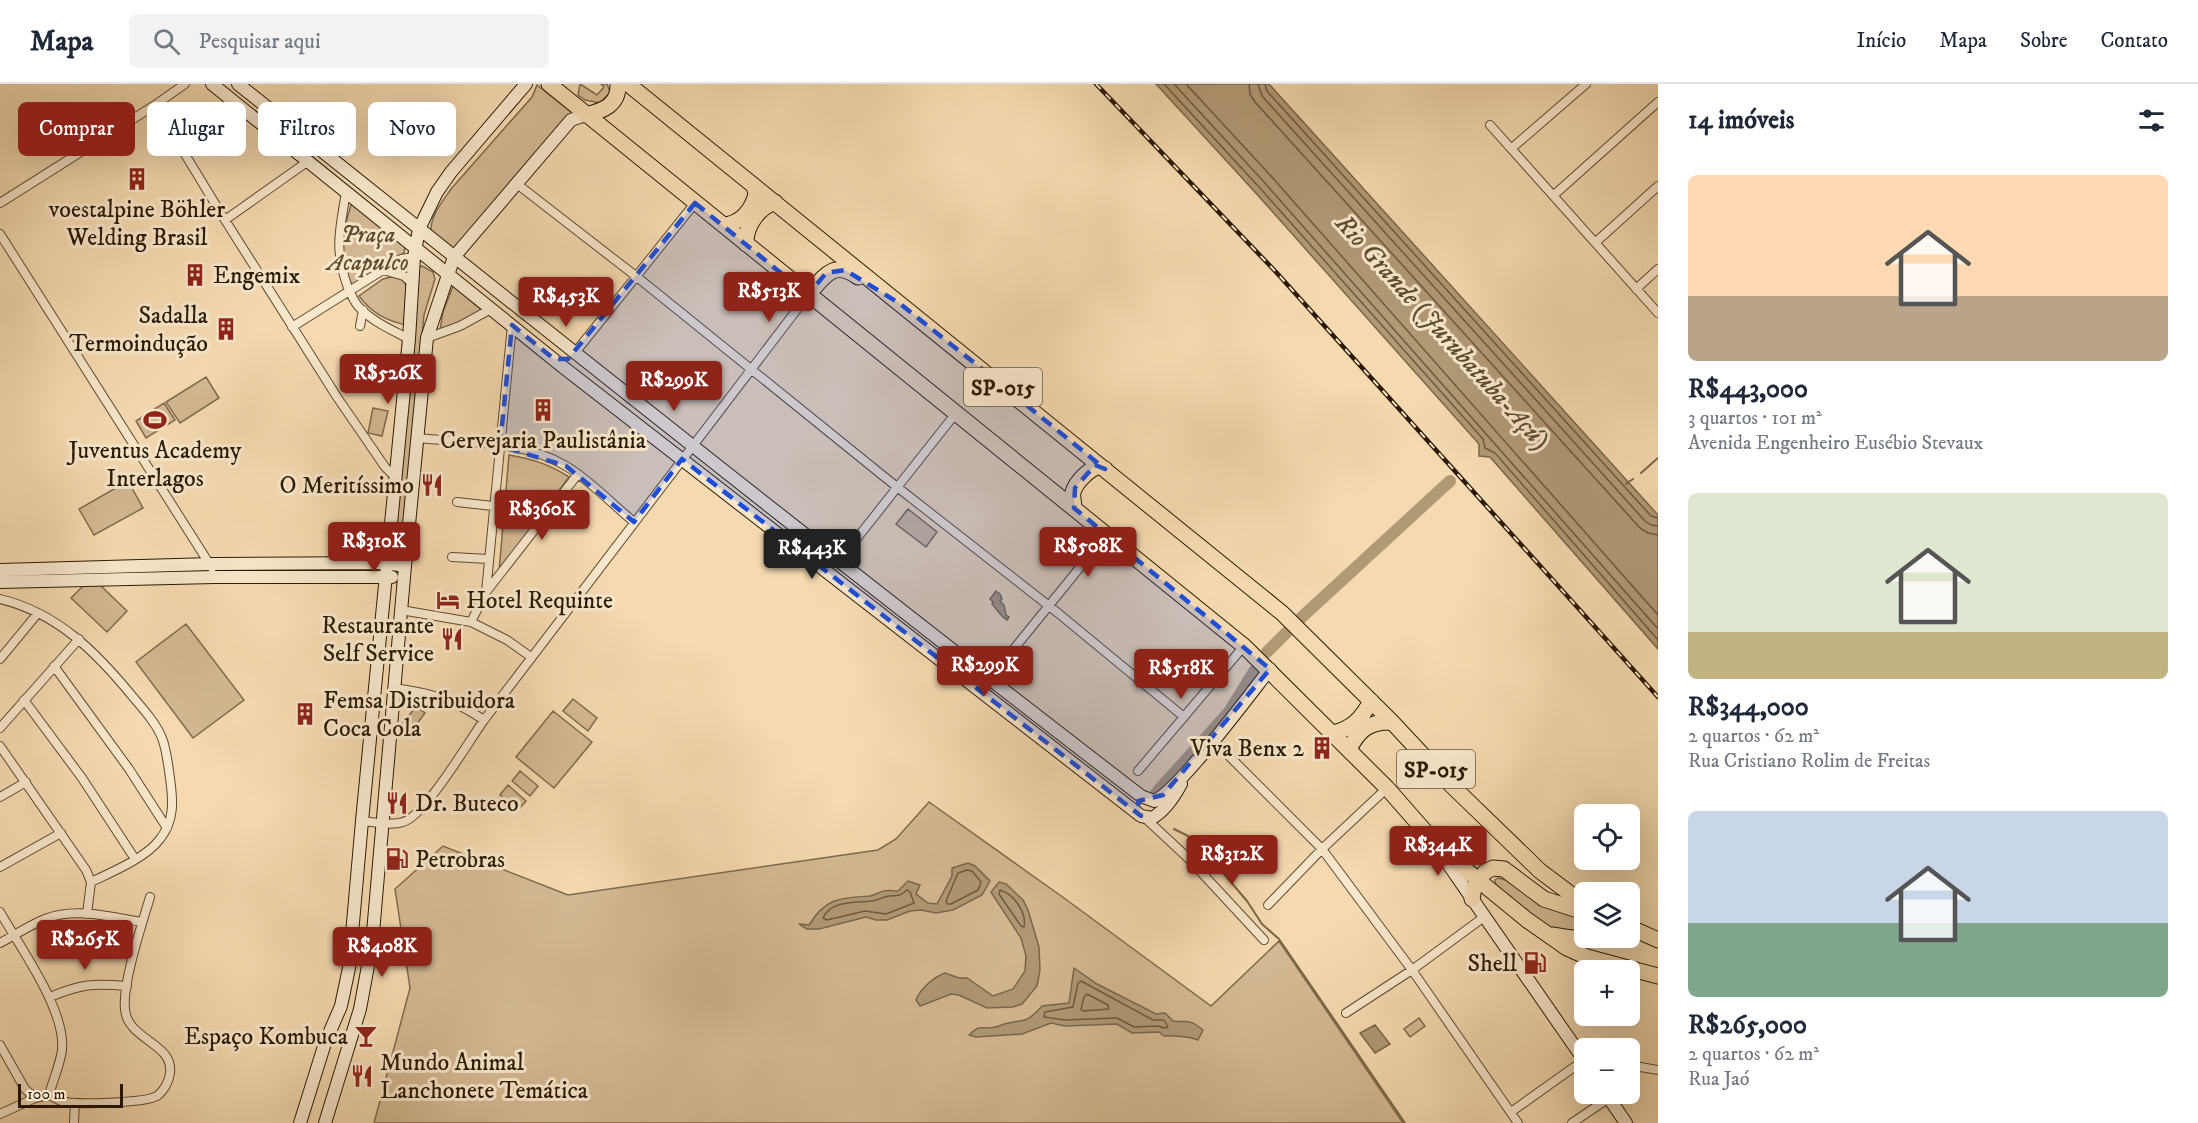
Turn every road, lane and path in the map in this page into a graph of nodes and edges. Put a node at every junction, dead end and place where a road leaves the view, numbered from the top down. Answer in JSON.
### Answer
{"nodes":[{"id":1,"x":185,"y":84,"type":"edge"},
{"id":2,"x":212,"y":84,"type":"edge"},
{"id":3,"x":238,"y":84,"type":"edge"},
{"id":4,"x":526,"y":84,"type":"edge"},
{"id":5,"x":549,"y":84,"type":"edge"},
{"id":6,"x":618,"y":84,"type":"edge"},
{"id":7,"x":628,"y":84,"type":"edge"},
{"id":8,"x":1586,"y":84,"type":"edge"},
{"id":9,"x":159,"y":102,"type":"edge"},
{"id":10,"x":1658,"y":102,"type":"edge"},
{"id":11,"x":147,"y":110,"type":"edge"},
{"id":12,"x":585,"y":115,"type":"junction"},
{"id":13,"x":1490,"y":125,"type":"dead end"},
{"id":14,"x":1512,"y":148,"type":"junction"},
{"id":15,"x":186,"y":156,"type":"edge"},
{"id":16,"x":307,"y":162,"type":"junction"},
{"id":17,"x":517,"y":184,"type":"junction"},
{"id":18,"x":754,"y":186,"type":"junction"},
{"id":19,"x":1658,"y":186,"type":"edge"},
{"id":20,"x":346,"y":192,"type":"junction"},
{"id":21,"x":1554,"y":195,"type":"junction"},
{"id":22,"x":775,"y":202,"type":"junction"},
{"id":23,"x":0,"y":203,"type":"edge"},
{"id":24,"x":695,"y":203,"type":"junction"},
{"id":25,"x":389,"y":206,"type":"junction"},
{"id":26,"x":374,"y":215,"type":"junction"},
{"id":27,"x":225,"y":220,"type":"junction"},
{"id":28,"x":723,"y":225,"type":"junction"},
{"id":29,"x":419,"y":229,"type":"junction"},
{"id":30,"x":0,"y":234,"type":"edge"},
{"id":31,"x":1596,"y":242,"type":"junction"},
{"id":32,"x":746,"y":244,"type":"junction"},
{"id":33,"x":415,"y":252,"type":"junction"},
{"id":34,"x":454,"y":257,"type":"junction"},
{"id":35,"x":1658,"y":269,"type":"edge"},
{"id":36,"x":383,"y":270,"type":"junction"},
{"id":37,"x":448,"y":272,"type":"junction"},
{"id":38,"x":637,"y":277,"type":"junction"},
{"id":39,"x":412,"y":283,"type":"junction"},
{"id":40,"x":1636,"y":289,"type":"junction"},
{"id":41,"x":350,"y":292,"type":"junction"},
{"id":42,"x":808,"y":295,"type":"junction"},
{"id":43,"x":899,"y":303,"type":"junction"},
{"id":44,"x":491,"y":309,"type":"junction"},
{"id":45,"x":363,"y":310,"type":"junction"},
{"id":46,"x":1658,"y":313,"type":"edge"},
{"id":47,"x":512,"y":325,"type":"junction"},
{"id":48,"x":292,"y":327,"type":"junction"},
{"id":49,"x":360,"y":327,"type":"dead end"},
{"id":50,"x":427,"y":338,"type":"junction"},
{"id":51,"x":409,"y":339,"type":"junction"},
{"id":52,"x":574,"y":354,"type":"junction"},
{"id":53,"x":554,"y":359,"type":"junction"},
{"id":54,"x":751,"y":369,"type":"junction"},
{"id":55,"x":956,"y":413,"type":"junction"},
{"id":56,"x":417,"y":438,"type":"junction"},
{"id":57,"x":500,"y":446,"type":"junction"},
{"id":58,"x":692,"y":446,"type":"junction"},
{"id":59,"x":1081,"y":450,"type":"junction"},
{"id":60,"x":682,"y":459,"type":"junction"},
{"id":61,"x":1105,"y":469,"type":"junction"},
{"id":62,"x":578,"y":474,"type":"junction"},
{"id":63,"x":396,"y":478,"type":"junction"},
{"id":64,"x":897,"y":488,"type":"junction"},
{"id":65,"x":1050,"y":488,"type":"junction"},
{"id":66,"x":748,"y":490,"type":"junction"},
{"id":67,"x":722,"y":491,"type":"junction"},
{"id":68,"x":457,"y":502,"type":"dead end"},
{"id":69,"x":493,"y":506,"type":"junction"},
{"id":70,"x":1074,"y":508,"type":"junction"},
{"id":71,"x":634,"y":522,"type":"junction"},
{"id":72,"x":1107,"y":534,"type":"junction"},
{"id":73,"x":452,"y":557,"type":"dead end"},
{"id":74,"x":488,"y":559,"type":"junction"},
{"id":75,"x":839,"y":561,"type":"junction"},
{"id":76,"x":356,"y":563,"type":"junction"},
{"id":77,"x":386,"y":563,"type":"junction"},
{"id":78,"x":211,"y":564,"type":"junction"},
{"id":79,"x":249,"y":564,"type":"junction"},
{"id":80,"x":0,"y":570,"type":"edge"},
{"id":81,"x":160,"y":572,"type":"junction"},
{"id":82,"x":404,"y":572,"type":"junction"},
{"id":83,"x":385,"y":576,"type":"junction"},
{"id":84,"x":215,"y":577,"type":"junction"},
{"id":85,"x":251,"y":577,"type":"junction"},
{"id":86,"x":354,"y":577,"type":"junction"},
{"id":87,"x":0,"y":582,"type":"edge"},
{"id":88,"x":486,"y":592,"type":"junction"},
{"id":89,"x":0,"y":599,"type":"edge"},
{"id":90,"x":1048,"y":605,"type":"junction"},
{"id":91,"x":401,"y":610,"type":"junction"},
{"id":92,"x":38,"y":613,"type":"junction"},
{"id":93,"x":471,"y":622,"type":"junction"},
{"id":94,"x":79,"y":639,"type":"junction"},
{"id":95,"x":1247,"y":648,"type":"junction"},
{"id":96,"x":531,"y":657,"type":"junction"},
{"id":97,"x":0,"y":659,"type":"edge"},
{"id":98,"x":54,"y":666,"type":"junction"},
{"id":99,"x":1267,"y":667,"type":"junction"},
{"id":100,"x":989,"y":680,"type":"junction"},
{"id":101,"x":968,"y":682,"type":"junction"},
{"id":102,"x":394,"y":688,"type":"junction"},
{"id":103,"x":24,"y":700,"type":"junction"},
{"id":104,"x":1371,"y":701,"type":"junction"},
{"id":105,"x":3,"y":716,"type":"edge"},
{"id":106,"x":1184,"y":717,"type":"junction"},
{"id":107,"x":484,"y":720,"type":"junction"},
{"id":108,"x":1392,"y":722,"type":"junction"},
{"id":109,"x":0,"y":728,"type":"edge"},
{"id":110,"x":1333,"y":733,"type":"junction"},
{"id":111,"x":1213,"y":740,"type":"junction"},
{"id":112,"x":0,"y":746,"type":"edge"},
{"id":113,"x":1349,"y":750,"type":"junction"},
{"id":114,"x":1188,"y":770,"type":"junction"},
{"id":115,"x":1138,"y":771,"type":"dead end"},
{"id":116,"x":26,"y":782,"type":"junction"},
{"id":117,"x":1387,"y":788,"type":"junction"},
{"id":118,"x":0,"y":797,"type":"edge"},
{"id":119,"x":1149,"y":800,"type":"junction"},
{"id":120,"x":1158,"y":815,"type":"junction"},
{"id":121,"x":1143,"y":817,"type":"junction"},
{"id":122,"x":362,"y":821,"type":"junction"},
{"id":123,"x":382,"y":822,"type":"junction"},
{"id":124,"x":167,"y":828,"type":"junction"},
{"id":125,"x":61,"y":833,"type":"junction"},
{"id":126,"x":1163,"y":835,"type":"junction"},
{"id":127,"x":1430,"y":837,"type":"junction"},
{"id":128,"x":1322,"y":849,"type":"junction"},
{"id":129,"x":135,"y":859,"type":"junction"},
{"id":130,"x":0,"y":867,"type":"edge"},
{"id":131,"x":1478,"y":880,"type":"junction"},
{"id":132,"x":91,"y":882,"type":"junction"},
{"id":133,"x":1574,"y":896,"type":"edge"},
{"id":134,"x":150,"y":897,"type":"dead end"},
{"id":135,"x":1472,"y":900,"type":"junction"},
{"id":136,"x":1268,"y":905,"type":"dead end"},
{"id":137,"x":1574,"y":909,"type":"edge"},
{"id":138,"x":0,"y":912,"type":"edge"},
{"id":139,"x":87,"y":914,"type":"junction"},
{"id":140,"x":1484,"y":917,"type":"junction"},
{"id":141,"x":142,"y":922,"type":"junction"},
{"id":142,"x":1544,"y":932,"type":"junction"},
{"id":143,"x":1640,"y":932,"type":"edge"},
{"id":144,"x":14,"y":936,"type":"junction"},
{"id":145,"x":1574,"y":938,"type":"edge"},
{"id":146,"x":1640,"y":938,"type":"edge"},
{"id":147,"x":1263,"y":940,"type":"dead end"},
{"id":148,"x":1658,"y":940,"type":"edge"},
{"id":149,"x":0,"y":943,"type":"edge"},
{"id":150,"x":1658,"y":945,"type":"edge"},
{"id":151,"x":1412,"y":970,"type":"junction"},
{"id":152,"x":1658,"y":976,"type":"edge"},
{"id":153,"x":127,"y":986,"type":"junction"},
{"id":154,"x":50,"y":997,"type":"junction"},
{"id":155,"x":1346,"y":1013,"type":"dead end"},
{"id":156,"x":0,"y":1045,"type":"edge"},
{"id":157,"x":1574,"y":1046,"type":"edge"},
{"id":158,"x":1574,"y":1067,"type":"edge"},
{"id":159,"x":1640,"y":1067,"type":"edge"},
{"id":160,"x":1658,"y":1070,"type":"edge"},
{"id":161,"x":49,"y":1095,"type":"junction"},
{"id":162,"x":35,"y":1098,"type":"junction"},
{"id":163,"x":75,"y":1103,"type":"junction"},
{"id":164,"x":1597,"y":1104,"type":"edge"},
{"id":165,"x":1613,"y":1104,"type":"edge"},
{"id":166,"x":1511,"y":1112,"type":"junction"},
{"id":167,"x":0,"y":1114,"type":"edge"},
{"id":168,"x":74,"y":1123,"type":"edge"},
{"id":169,"x":300,"y":1123,"type":"edge"},
{"id":170,"x":325,"y":1123,"type":"edge"},
{"id":171,"x":1518,"y":1123,"type":"edge"},
{"id":172,"x":1572,"y":1123,"type":"edge"},
{"id":173,"x":1626,"y":1123,"type":"edge"}],
"edges":[{"from":1,"to":9,"type":"street"},
{"from":2,"to":16,"type":"main road"},
{"from":3,"to":25,"type":"main road"},
{"from":4,"to":29,"type":"main road"},
{"from":5,"to":12,"type":"highway","number":"SP-015"},
{"from":6,"to":12,"type":"highway"},
{"from":7,"to":18,"type":"highway","number":"SP-015"},
{"from":8,"to":14,"type":"street"},
{"from":10,"to":21,"type":"street"},
{"from":11,"to":23,"type":"street"},
{"from":12,"to":17,"type":"main road"},
{"from":12,"to":24,"type":"highway","number":"SP-015"},
{"from":13,"to":14,"type":"street"},
{"from":14,"to":21,"type":"street"},
{"from":15,"to":27,"type":"street"},
{"from":16,"to":20,"type":"main road"},
{"from":16,"to":27,"type":"street"},
{"from":17,"to":34,"type":"main road"},
{"from":17,"to":38,"type":"street"},
{"from":18,"to":22,"type":"highway","number":"SP-015"},
{"from":18,"to":28,"type":"highway"},
{"from":19,"to":31,"type":"street"},
{"from":20,"to":26,"type":"main road"},
{"from":20,"to":41,"type":"street"},
{"from":21,"to":31,"type":"street"},
{"from":22,"to":32,"type":"highway"},
{"from":22,"to":43,"type":"highway","number":"SP-015"},
{"from":24,"to":28,"type":"highway","number":"SP-015"},
{"from":24,"to":38,"type":"street"},
{"from":25,"to":26,"type":"main road"},
{"from":25,"to":29,"type":"main road"},
{"from":26,"to":33,"type":"main road"},
{"from":27,"to":48,"type":"street"},
{"from":28,"to":32,"type":"highway","number":"SP-015"},
{"from":29,"to":33,"type":"main road"},
{"from":29,"to":34,"type":"main road"},
{"from":30,"to":78,"type":"street"},
{"from":31,"to":40,"type":"street"},
{"from":32,"to":42,"type":"highway","number":"SP-015"},
{"from":33,"to":36,"type":"street"},
{"from":33,"to":37,"type":"main road"},
{"from":33,"to":39,"type":"main road"},
{"from":34,"to":37,"type":"main road"},
{"from":34,"to":52,"type":"main road"},
{"from":35,"to":40,"type":"street"},
{"from":36,"to":39,"type":"street"},
{"from":36,"to":41,"type":"street"},
{"from":37,"to":44,"type":"main road"},
{"from":37,"to":50,"type":"main road"},
{"from":38,"to":52,"type":"street"},
{"from":38,"to":54,"type":"street"},
{"from":39,"to":51,"type":"main road"},
{"from":40,"to":46,"type":"street"},
{"from":41,"to":45,"type":"street"},
{"from":41,"to":48,"type":"street"},
{"from":42,"to":43,"type":"highway"},
{"from":42,"to":54,"type":"street"},
{"from":42,"to":55,"type":"highway","number":"SP-015"},
{"from":43,"to":59,"type":"highway","number":"SP-015"},
{"from":44,"to":47,"type":"main road"},
{"from":44,"to":50,"type":"street"},
{"from":45,"to":49,"type":"street"},
{"from":45,"to":51,"type":"street"},
{"from":47,"to":53,"type":"main road"},
{"from":47,"to":57,"type":"street"},
{"from":48,"to":63,"type":"street"},
{"from":50,"to":56,"type":"main road"},
{"from":51,"to":63,"type":"main road"},
{"from":52,"to":53,"type":"main road"},
{"from":52,"to":58,"type":"main road"},
{"from":53,"to":60,"type":"main road"},
{"from":54,"to":58,"type":"street"},
{"from":54,"to":64,"type":"street"},
{"from":55,"to":64,"type":"street"},
{"from":55,"to":65,"type":"highway","number":"SP-015"},
{"from":56,"to":57,"type":"street"},
{"from":56,"to":82,"type":"main road"},
{"from":57,"to":62,"type":"street"},
{"from":57,"to":69,"type":"street"},
{"from":58,"to":60,"type":"street"},
{"from":58,"to":66,"type":"main road"},
{"from":59,"to":61,"type":"highway","number":"SP-015"},
{"from":59,"to":65,"type":"highway"},
{"from":60,"to":67,"type":"main road"},
{"from":60,"to":71,"type":"street"},
{"from":61,"to":70,"type":"highway"},
{"from":61,"to":104,"type":"highway","number":"SP-015"},
{"from":62,"to":71,"type":"street"},
{"from":62,"to":88,"type":"street"},
{"from":63,"to":77,"type":"main road"},
{"from":64,"to":75,"type":"street"},
{"from":64,"to":90,"type":"street"},
{"from":65,"to":70,"type":"highway","number":"SP-015"},
{"from":66,"to":67,"type":"main road"},
{"from":66,"to":75,"type":"main road"},
{"from":67,"to":101,"type":"main road"},
{"from":68,"to":69,"type":"street"},
{"from":69,"to":74,"type":"street"},
{"from":70,"to":72,"type":"highway","number":"SP-015"},
{"from":71,"to":96,"type":"street"},
{"from":72,"to":90,"type":"street"},
{"from":72,"to":95,"type":"highway","number":"SP-015"},
{"from":73,"to":74,"type":"street"},
{"from":74,"to":88,"type":"street"},
{"from":75,"to":100,"type":"main road"},
{"from":76,"to":77,"type":"main road"},
{"from":76,"to":79,"type":"main road"},
{"from":76,"to":86,"type":"main road"},
{"from":77,"to":82,"type":"main road"},
{"from":77,"to":83,"type":"main road"},
{"from":78,"to":79,"type":"main road"},
{"from":78,"to":81,"type":"main road"},
{"from":78,"to":84,"type":"street"},
{"from":79,"to":85,"type":"main road"},
{"from":80,"to":81,"type":"main road"},
{"from":81,"to":84,"type":"main road"},
{"from":81,"to":87,"type":"main road"},
{"from":82,"to":83,"type":"main road"},
{"from":82,"to":91,"type":"main road"},
{"from":83,"to":86,"type":"main road"},
{"from":83,"to":122,"type":"main road"},
{"from":84,"to":85,"type":"main road"},
{"from":85,"to":86,"type":"main road"},
{"from":88,"to":93,"type":"street"},
{"from":89,"to":92,"type":"street"},
{"from":90,"to":100,"type":"street"},
{"from":90,"to":106,"type":"street"},
{"from":91,"to":93,"type":"street"},
{"from":91,"to":102,"type":"main road"},
{"from":92,"to":94,"type":"street"},
{"from":92,"to":97,"type":"street"},
{"from":93,"to":96,"type":"street"},
{"from":94,"to":98,"type":"street"},
{"from":94,"to":124,"type":"street"},
{"from":95,"to":99,"type":"highway","number":"SP-015"},
{"from":95,"to":106,"type":"street"},
{"from":96,"to":107,"type":"street"},
{"from":98,"to":103,"type":"street"},
{"from":98,"to":124,"type":"street"},
{"from":99,"to":110,"type":"highway","number":"SP-015"},
{"from":99,"to":111,"type":"main road"},
{"from":100,"to":101,"type":"street"},
{"from":100,"to":119,"type":"main road"},
{"from":101,"to":121,"type":"main road"},
{"from":102,"to":107,"type":"street"},
{"from":102,"to":123,"type":"main road"},
{"from":103,"to":105,"type":"street"},
{"from":103,"to":129,"type":"street"},
{"from":104,"to":108,"type":"highway","number":"SP-015"},
{"from":104,"to":110,"type":"highway"},
{"from":105,"to":109,"type":"street"},
{"from":106,"to":115,"type":"street"},
{"from":107,"to":123,"type":"street"},
{"from":108,"to":113,"type":"highway"},
{"from":108,"to":133,"type":"highway","number":"SP-015"},
{"from":110,"to":113,"type":"highway","number":"SP-015"},
{"from":111,"to":114,"type":"main road"},
{"from":111,"to":128,"type":"street"},
{"from":112,"to":116,"type":"street"},
{"from":113,"to":117,"type":"highway","number":"SP-015"},
{"from":114,"to":119,"type":"main road"},
{"from":114,"to":120,"type":"main road"},
{"from":116,"to":118,"type":"street"},
{"from":116,"to":125,"type":"street"},
{"from":117,"to":127,"type":"highway","number":"SP-015"},
{"from":117,"to":128,"type":"street"},
{"from":119,"to":120,"type":"street"},
{"from":119,"to":121,"type":"street"},
{"from":120,"to":121,"type":"main road"},
{"from":120,"to":126,"type":"street"},
{"from":121,"to":126,"type":"street"},
{"from":122,"to":123,"type":"street"},
{"from":122,"to":169,"type":"main road"},
{"from":123,"to":170,"type":"main road"},
{"from":124,"to":129,"type":"street"},
{"from":125,"to":130,"type":"street"},
{"from":125,"to":132,"type":"street"},
{"from":126,"to":147,"type":"street"},
{"from":127,"to":131,"type":"highway","number":"SP-015"},
{"from":127,"to":135,"type":"main road"},
{"from":128,"to":136,"type":"street"},
{"from":128,"to":151,"type":"street"},
{"from":129,"to":132,"type":"street"},
{"from":131,"to":135,"type":"highway"},
{"from":131,"to":137,"type":"highway"},
{"from":131,"to":142,"type":"highway","number":"SP-015"},
{"from":132,"to":139,"type":"street"},
{"from":134,"to":141,"type":"street"},
{"from":135,"to":140,"type":"main road"},
{"from":138,"to":144,"type":"street"},
{"from":139,"to":141,"type":"street"},
{"from":139,"to":144,"type":"street"},
{"from":140,"to":151,"type":"street"},
{"from":140,"to":157,"type":"main road"},
{"from":141,"to":153,"type":"street"},
{"from":142,"to":145,"type":"highway"},
{"from":142,"to":152,"type":"highway","number":"SP-015"},
{"from":143,"to":148,"type":"highway"},
{"from":144,"to":149,"type":"street"},
{"from":144,"to":154,"type":"street"},
{"from":146,"to":150,"type":"street"},
{"from":151,"to":155,"type":"street"},
{"from":151,"to":166,"type":"street"},
{"from":153,"to":154,"type":"street"},
{"from":153,"to":163,"type":"street"},
{"from":154,"to":161,"type":"street"},
{"from":156,"to":162,"type":"street"},
{"from":158,"to":166,"type":"street"},
{"from":159,"to":160,"type":"street"},
{"from":161,"to":162,"type":"street"},
{"from":161,"to":163,"type":"street"},
{"from":162,"to":167,"type":"street"},
{"from":163,"to":168,"type":"street"},
{"from":164,"to":172,"type":"street"},
{"from":165,"to":173,"type":"main road"},
{"from":166,"to":171,"type":"street"}]}
